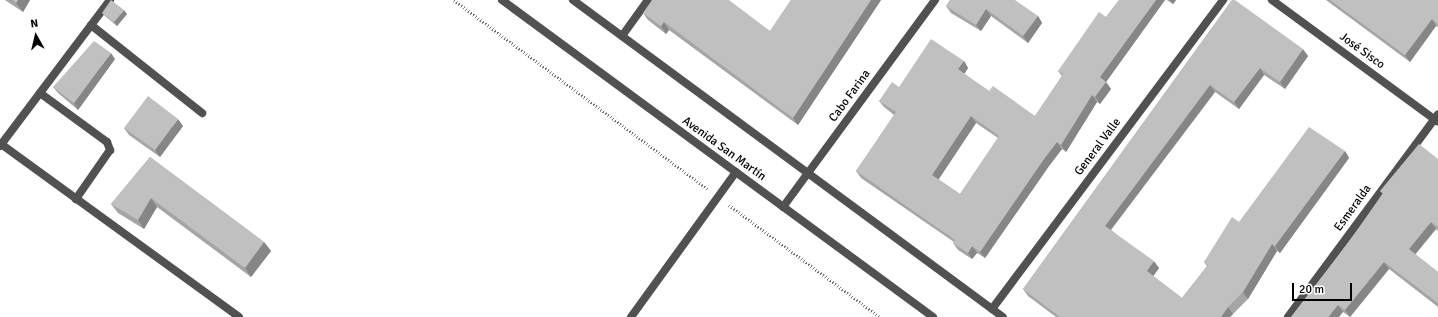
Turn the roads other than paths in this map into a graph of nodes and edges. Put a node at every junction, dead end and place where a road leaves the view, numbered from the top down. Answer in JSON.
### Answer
{"nodes":[{"id":1,"x":110,"y":0,"type":"edge"},
{"id":2,"x":502,"y":0,"type":"edge"},
{"id":3,"x":573,"y":0,"type":"edge"},
{"id":4,"x":648,"y":0,"type":"edge"},
{"id":5,"x":935,"y":0,"type":"edge"},
{"id":6,"x":1223,"y":0,"type":"edge"},
{"id":7,"x":1272,"y":0,"type":"edge"},
{"id":8,"x":91,"y":25,"type":"junction"},
{"id":9,"x":622,"y":36,"type":"junction"},
{"id":10,"x":40,"y":93,"type":"junction"},
{"id":11,"x":202,"y":113,"type":"dead end"},
{"id":12,"x":1437,"y":118,"type":"edge"},
{"id":13,"x":1,"y":145,"type":"edge"},
{"id":14,"x":736,"y":172,"type":"junction"},
{"id":15,"x":808,"y":173,"type":"junction"},
{"id":16,"x":76,"y":199,"type":"junction"},
{"id":17,"x":783,"y":207,"type":"junction"},
{"id":18,"x":992,"y":309,"type":"junction"},
{"id":19,"x":239,"y":317,"type":"edge"},
{"id":20,"x":631,"y":317,"type":"edge"},
{"id":21,"x":933,"y":317,"type":"edge"},
{"id":22,"x":1003,"y":317,"type":"edge"},
{"id":23,"x":1288,"y":317,"type":"edge"}],
"edges":[{"from":1,"to":8,"type":"street"},
{"from":2,"to":14,"type":"street","name":"Avenida San Martín"},
{"from":3,"to":9,"type":"street"},
{"from":4,"to":9,"type":"street"},
{"from":5,"to":15,"type":"street","name":"Cabo Farina"},
{"from":6,"to":18,"type":"street","name":"General Valle"},
{"from":7,"to":12,"type":"street","name":"José Sisco"},
{"from":8,"to":10,"type":"street"},
{"from":8,"to":11,"type":"street"},
{"from":9,"to":15,"type":"street"},
{"from":10,"to":13,"type":"street"},
{"from":10,"to":16,"type":"street"},
{"from":12,"to":23,"type":"street","name":"Esmeralda"},
{"from":13,"to":16,"type":"street"},
{"from":14,"to":17,"type":"street","name":"Avenida San Martín"},
{"from":14,"to":20,"type":"street"},
{"from":15,"to":17,"type":"street","name":"Cabo Farina"},
{"from":15,"to":18,"type":"street"},
{"from":16,"to":19,"type":"street"},
{"from":17,"to":21,"type":"street","name":"Avenida San Martín"},
{"from":18,"to":22,"type":"street"}]}
